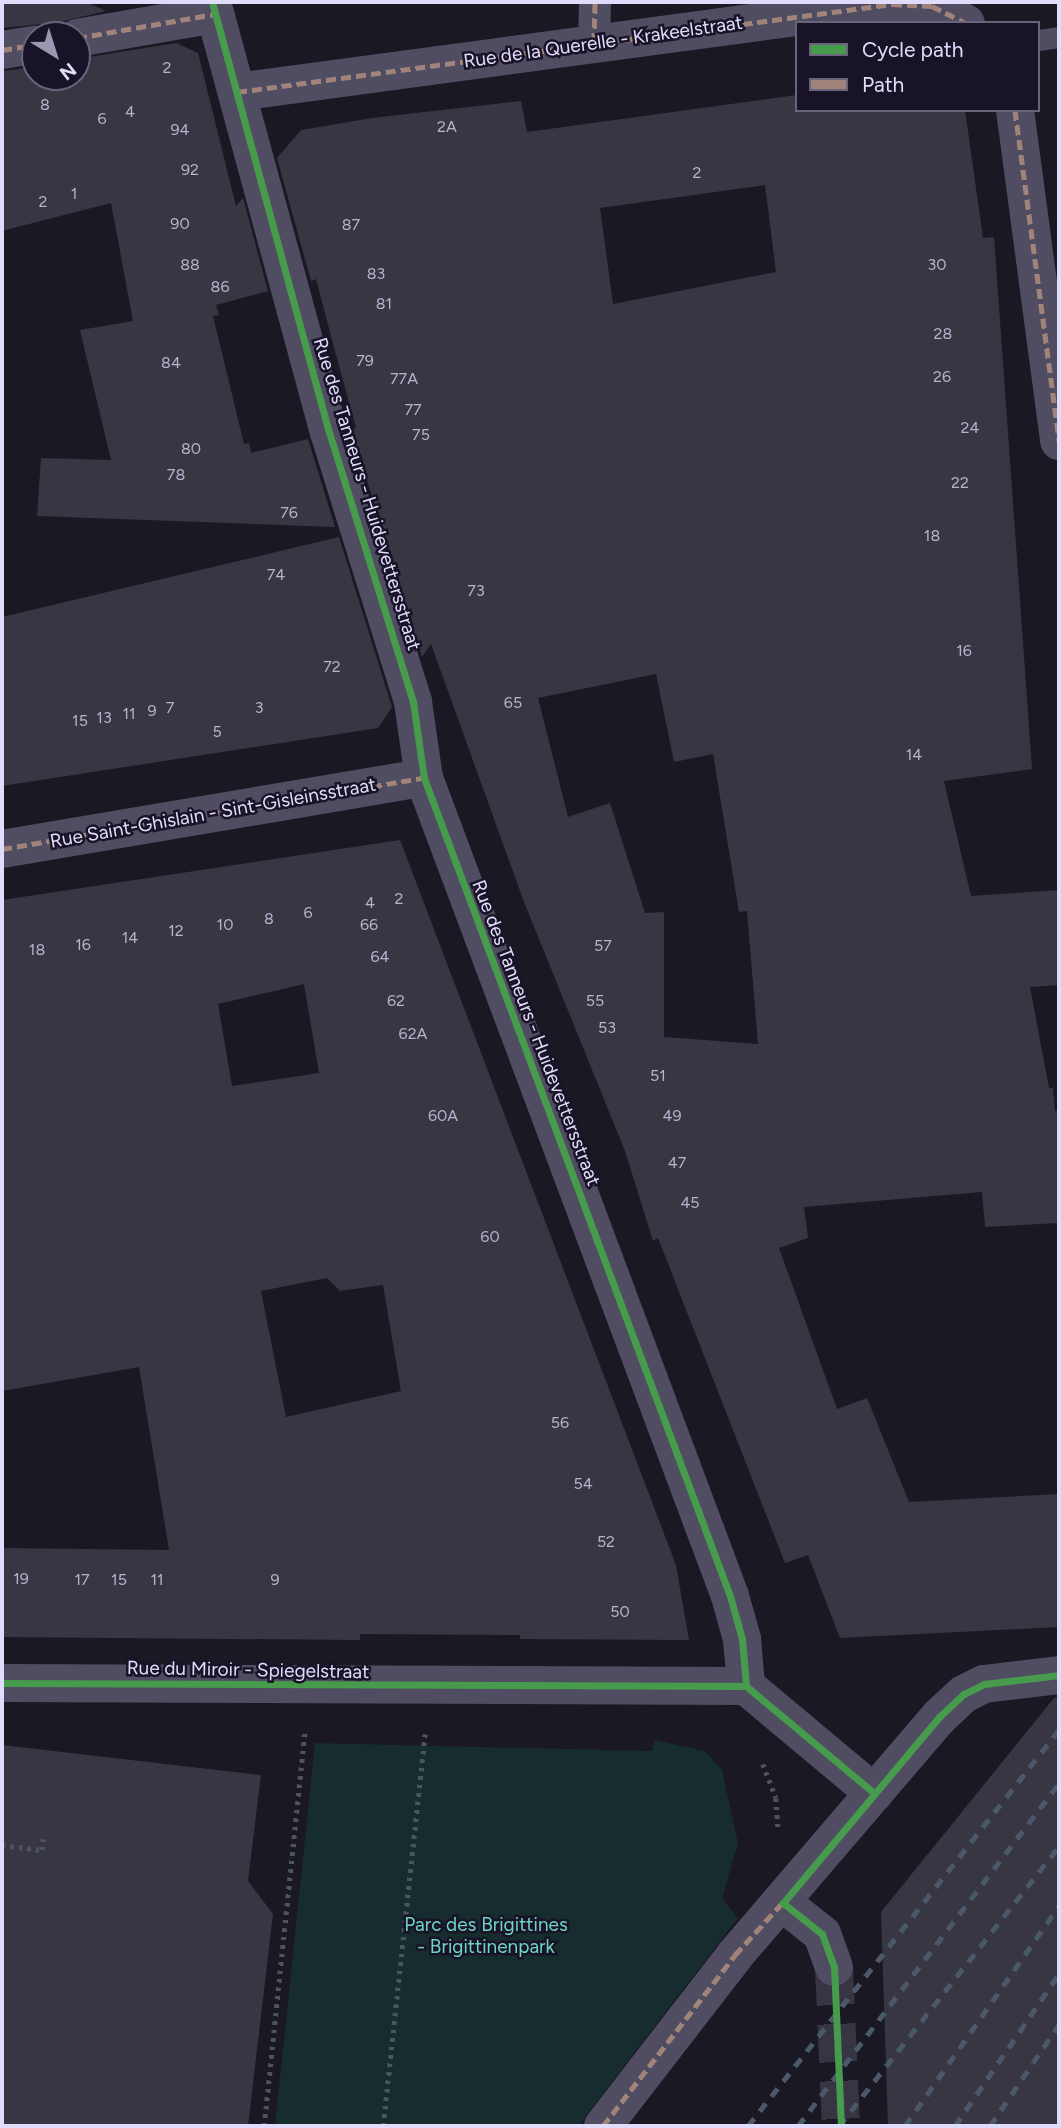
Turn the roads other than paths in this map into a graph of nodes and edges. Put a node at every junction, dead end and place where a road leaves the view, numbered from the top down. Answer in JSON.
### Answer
{"nodes":[{"id":1,"x":594,"y":2,"type":"edge"},
{"id":2,"x":213,"y":8,"type":"edge"},
{"id":3,"x":956,"y":13,"type":"edge"},
{"id":4,"x":91,"y":35,"type":"edge"},
{"id":5,"x":1059,"y":37,"type":"edge"},
{"id":6,"x":1040,"y":40,"type":"edge"},
{"id":7,"x":594,"y":43,"type":"junction"},
{"id":8,"x":21,"y":47,"type":"edge"},
{"id":9,"x":2,"y":50,"type":"edge"},
{"id":10,"x":237,"y":92,"type":"junction"},
{"id":11,"x":1015,"y":112,"type":"edge"},
{"id":12,"x":1059,"y":440,"type":"edge"},
{"id":13,"x":424,"y":778,"type":"junction"},
{"id":14,"x":2,"y":849,"type":"edge"},
{"id":15,"x":1059,"y":1675,"type":"edge"},
{"id":16,"x":2,"y":1683,"type":"edge"},
{"id":17,"x":746,"y":1686,"type":"junction"},
{"id":18,"x":874,"y":1793,"type":"junction"},
{"id":19,"x":783,"y":1903,"type":"junction"},
{"id":20,"x":834,"y":1967,"type":"tunnel mouth"},
{"id":21,"x":603,"y":2126,"type":"edge"}],
"edges":[{"from":1,"to":7,"type":"street"},
{"from":2,"to":4,"type":"street"},
{"from":2,"to":10,"type":"street","name":"Rue des Tanneurs - Huidevettersstraat"},
{"from":3,"to":7,"type":"street","name":"Rue de la Querelle - Krakeelstraat"},
{"from":5,"to":6,"type":"lane"},
{"from":7,"to":10,"type":"street","name":"Rue de la Querelle - Krakeelstraat"},
{"from":8,"to":9,"type":"street"},
{"from":10,"to":13,"type":"street","name":"Rue des Tanneurs - Huidevettersstraat"},
{"from":11,"to":12,"type":"street"},
{"from":13,"to":14,"type":"street","name":"Rue Saint-Ghislain - Sint-Gisleinsstraat"},
{"from":13,"to":17,"type":"street","name":"Rue des Tanneurs - Huidevettersstraat"},
{"from":15,"to":18,"type":"street"},
{"from":16,"to":17,"type":"street","name":"Rue du Miroir - Spiegelstraat"},
{"from":17,"to":18,"type":"street"},
{"from":18,"to":19,"type":"street"},
{"from":19,"to":20,"type":"street"},
{"from":19,"to":21,"type":"street"}]}
